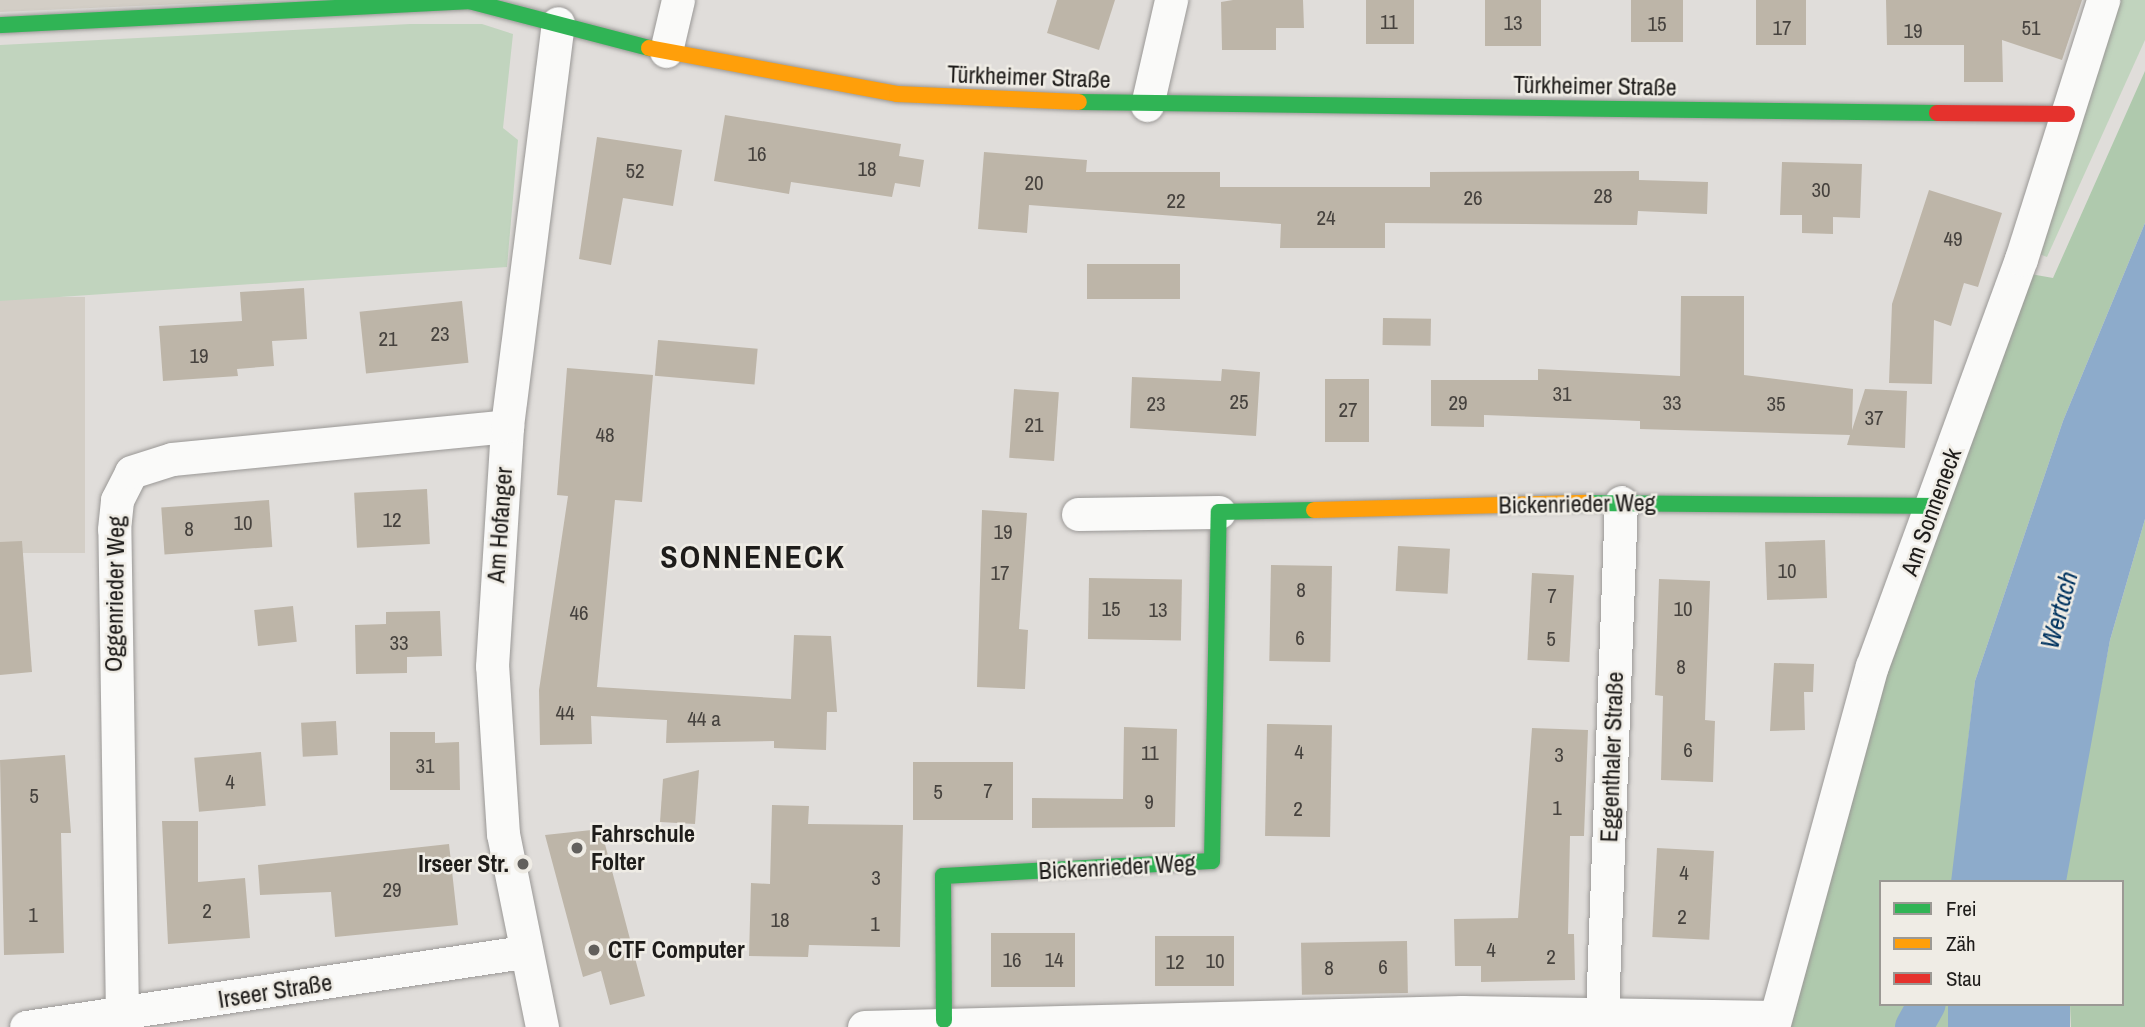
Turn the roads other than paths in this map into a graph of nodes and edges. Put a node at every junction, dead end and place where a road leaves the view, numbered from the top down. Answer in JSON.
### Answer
{"nodes":[{"id":1,"x":678,"y":0,"type":"edge"},
{"id":2,"x":1171,"y":0,"type":"edge"},
{"id":3,"x":2103,"y":0,"type":"edge"},
{"id":4,"x":558,"y":23,"type":"junction"},
{"id":5,"x":0,"y":25,"type":"edge"},
{"id":6,"x":666,"y":51,"type":"junction"},
{"id":7,"x":1147,"y":105,"type":"junction"},
{"id":8,"x":2067,"y":114,"type":"junction"},
{"id":9,"x":507,"y":426,"type":"junction"},
{"id":10,"x":1621,"y":502,"type":"junction"},
{"id":11,"x":1935,"y":506,"type":"junction"},
{"id":12,"x":1219,"y":512,"type":"junction"},
{"id":13,"x":1078,"y":514,"type":"dead end"},
{"id":14,"x":523,"y":952,"type":"junction"},
{"id":15,"x":1602,"y":1012,"type":"junction"},
{"id":16,"x":122,"y":1015,"type":"junction"},
{"id":17,"x":944,"y":1020,"type":"junction"},
{"id":18,"x":1774,"y":1022,"type":"edge"},
{"id":19,"x":39,"y":1026,"type":"edge"},
{"id":20,"x":542,"y":1027,"type":"edge"},
{"id":21,"x":864,"y":1027,"type":"edge"}],
"edges":[{"from":1,"to":6,"type":"street"},
{"from":2,"to":7,"type":"street"},
{"from":3,"to":8,"type":"street","name":"Am Sonneneck"},
{"from":4,"to":5,"type":"street","name":"Türkheimer Straße"},
{"from":4,"to":6,"type":"street","name":"Türkheimer Straße"},
{"from":4,"to":9,"type":"street","name":"Am Hofanger"},
{"from":6,"to":7,"type":"street","name":"Türkheimer Straße"},
{"from":7,"to":8,"type":"street","name":"Türkheimer Straße"},
{"from":8,"to":11,"type":"street","name":"Am Sonneneck"},
{"from":9,"to":14,"type":"street","name":"Am Hofanger"},
{"from":9,"to":16,"type":"street","name":"Oggenrieder Weg"},
{"from":10,"to":11,"type":"street","name":"Bickenrieder Weg"},
{"from":10,"to":12,"type":"street","name":"Bickenrieder Weg"},
{"from":10,"to":15,"type":"street","name":"Eggenthaler Straße"},
{"from":11,"to":18,"type":"street","name":"Am Sonneneck"},
{"from":12,"to":13,"type":"street","name":"Bickenrieder Weg"},
{"from":12,"to":17,"type":"street","name":"Bickenrieder Weg"},
{"from":14,"to":16,"type":"street","name":"Irseer Straße"},
{"from":14,"to":20,"type":"street","name":"Am Hofanger"},
{"from":15,"to":17,"type":"street"},
{"from":15,"to":18,"type":"street"},
{"from":16,"to":19,"type":"street","name":"Irseer Straße"},
{"from":17,"to":21,"type":"street"}]}
